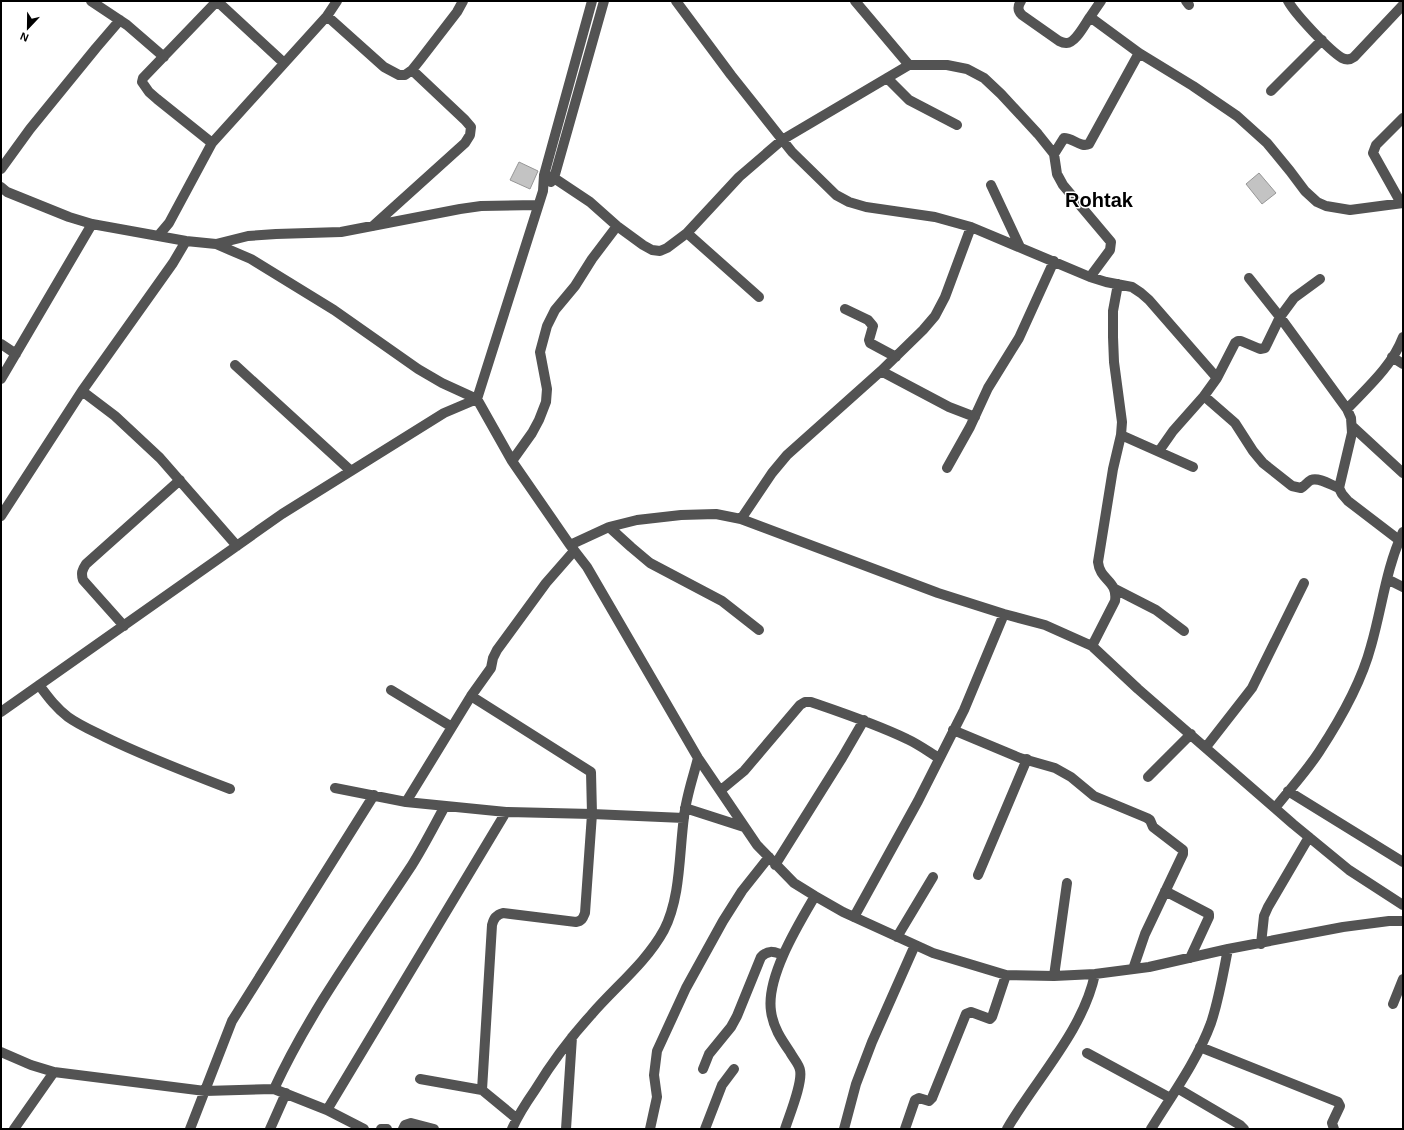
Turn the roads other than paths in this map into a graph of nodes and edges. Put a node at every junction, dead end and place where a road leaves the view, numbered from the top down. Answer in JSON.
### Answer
{"nodes":[{"id":1,"x":91,"y":1,"type":"edge"},
{"id":2,"x":217,"y":1,"type":"edge"},
{"id":3,"x":337,"y":1,"type":"edge"},
{"id":4,"x":463,"y":1,"type":"edge"},
{"id":5,"x":592,"y":1,"type":"edge"},
{"id":6,"x":604,"y":1,"type":"edge"},
{"id":7,"x":676,"y":1,"type":"edge"},
{"id":8,"x":855,"y":1,"type":"edge"},
{"id":9,"x":1021,"y":1,"type":"edge"},
{"id":10,"x":1101,"y":1,"type":"edge"},
{"id":11,"x":1288,"y":1,"type":"edge"},
{"id":12,"x":1403,"y":5,"type":"edge"},
{"id":13,"x":327,"y":16,"type":"junction"},
{"id":14,"x":1090,"y":17,"type":"junction"},
{"id":15,"x":120,"y":20,"type":"junction"},
{"id":16,"x":1322,"y":40,"type":"junction"},
{"id":17,"x":1139,"y":53,"type":"junction"},
{"id":18,"x":164,"y":57,"type":"junction"},
{"id":19,"x":284,"y":63,"type":"junction"},
{"id":20,"x":908,"y":65,"type":"junction"},
{"id":21,"x":412,"y":70,"type":"junction"},
{"id":22,"x":887,"y":78,"type":"junction"},
{"id":23,"x":1271,"y":91,"type":"dead end"},
{"id":24,"x":1403,"y":118,"type":"edge"},
{"id":25,"x":957,"y":125,"type":"dead end"},
{"id":26,"x":782,"y":140,"type":"junction"},
{"id":27,"x":212,"y":143,"type":"junction"},
{"id":28,"x":1054,"y":154,"type":"junction"},
{"id":29,"x":1,"y":169,"type":"edge"},
{"id":30,"x":549,"y":176,"type":"junction"},
{"id":31,"x":991,"y":185,"type":"dead end"},
{"id":32,"x":1,"y":187,"type":"edge"},
{"id":33,"x":1402,"y":203,"type":"edge"},
{"id":34,"x":538,"y":205,"type":"junction"},
{"id":35,"x":92,"y":224,"type":"junction"},
{"id":36,"x":373,"y":226,"type":"junction"},
{"id":37,"x":617,"y":226,"type":"junction"},
{"id":38,"x":971,"y":227,"type":"junction"},
{"id":39,"x":687,"y":233,"type":"junction"},
{"id":40,"x":158,"y":236,"type":"junction"},
{"id":41,"x":186,"y":241,"type":"junction"},
{"id":42,"x":216,"y":244,"type":"junction"},
{"id":43,"x":1020,"y":247,"type":"junction"},
{"id":44,"x":1054,"y":261,"type":"junction"},
{"id":45,"x":1090,"y":277,"type":"junction"},
{"id":46,"x":1250,"y":278,"type":"dead end"},
{"id":47,"x":1320,"y":279,"type":"dead end"},
{"id":48,"x":1118,"y":284,"type":"junction"},
{"id":49,"x":759,"y":297,"type":"dead end"},
{"id":50,"x":845,"y":309,"type":"dead end"},
{"id":51,"x":1280,"y":317,"type":"junction"},
{"id":52,"x":1403,"y":337,"type":"edge"},
{"id":53,"x":1,"y":344,"type":"edge"},
{"id":54,"x":16,"y":354,"type":"junction"},
{"id":55,"x":896,"y":357,"type":"junction"},
{"id":56,"x":1392,"y":357,"type":"junction"},
{"id":57,"x":1403,"y":364,"type":"edge"},
{"id":58,"x":235,"y":365,"type":"dead end"},
{"id":59,"x":881,"y":371,"type":"junction"},
{"id":60,"x":1217,"y":378,"type":"junction"},
{"id":61,"x":1,"y":379,"type":"edge"},
{"id":62,"x":82,"y":391,"type":"junction"},
{"id":63,"x":1204,"y":396,"type":"junction"},
{"id":64,"x":477,"y":399,"type":"junction"},
{"id":65,"x":1347,"y":409,"type":"junction"},
{"id":66,"x":975,"y":417,"type":"junction"},
{"id":67,"x":1353,"y":427,"type":"junction"},
{"id":68,"x":1121,"y":435,"type":"junction"},
{"id":69,"x":1159,"y":451,"type":"junction"},
{"id":70,"x":512,"y":461,"type":"junction"},
{"id":71,"x":1193,"y":467,"type":"dead end"},
{"id":72,"x":947,"y":468,"type":"dead end"},
{"id":73,"x":351,"y":470,"type":"junction"},
{"id":74,"x":1403,"y":473,"type":"edge"},
{"id":75,"x":180,"y":480,"type":"junction"},
{"id":76,"x":1339,"y":488,"type":"junction"},
{"id":77,"x":1,"y":516,"type":"edge"},
{"id":78,"x":741,"y":519,"type":"junction"},
{"id":79,"x":609,"y":527,"type":"junction"},
{"id":80,"x":1401,"y":536,"type":"edge"},
{"id":81,"x":237,"y":546,"type":"junction"},
{"id":82,"x":572,"y":548,"type":"junction"},
{"id":83,"x":1387,"y":579,"type":"junction"},
{"id":84,"x":1304,"y":583,"type":"dead end"},
{"id":85,"x":1403,"y":587,"type":"edge"},
{"id":86,"x":1115,"y":589,"type":"junction"},
{"id":87,"x":1004,"y":614,"type":"junction"},
{"id":88,"x":124,"y":626,"type":"junction"},
{"id":89,"x":759,"y":630,"type":"dead end"},
{"id":90,"x":1184,"y":631,"type":"dead end"},
{"id":91,"x":1092,"y":646,"type":"junction"},
{"id":92,"x":39,"y":685,"type":"junction"},
{"id":93,"x":391,"y":690,"type":"dead end"},
{"id":94,"x":471,"y":696,"type":"junction"},
{"id":95,"x":1,"y":712,"type":"edge"},
{"id":96,"x":864,"y":720,"type":"junction"},
{"id":97,"x":452,"y":727,"type":"junction"},
{"id":98,"x":953,"y":730,"type":"junction"},
{"id":99,"x":1191,"y":734,"type":"junction"},
{"id":100,"x":1206,"y":747,"type":"junction"},
{"id":101,"x":698,"y":758,"type":"junction"},
{"id":102,"x":939,"y":758,"type":"junction"},
{"id":103,"x":1027,"y":759,"type":"junction"},
{"id":104,"x":1148,"y":777,"type":"dead end"},
{"id":105,"x":335,"y":788,"type":"dead end"},
{"id":106,"x":230,"y":789,"type":"dead end"},
{"id":107,"x":721,"y":790,"type":"junction"},
{"id":108,"x":1288,"y":791,"type":"junction"},
{"id":109,"x":374,"y":795,"type":"junction"},
{"id":110,"x":406,"y":802,"type":"junction"},
{"id":111,"x":445,"y":806,"type":"junction"},
{"id":112,"x":1276,"y":808,"type":"junction"},
{"id":113,"x":506,"y":812,"type":"junction"},
{"id":114,"x":684,"y":813,"type":"junction"},
{"id":115,"x":592,"y":814,"type":"junction"},
{"id":116,"x":744,"y":827,"type":"junction"},
{"id":117,"x":1309,"y":837,"type":"junction"},
{"id":118,"x":772,"y":861,"type":"junction"},
{"id":119,"x":1403,"y":862,"type":"edge"},
{"id":120,"x":978,"y":875,"type":"dead end"},
{"id":121,"x":933,"y":877,"type":"dead end"},
{"id":122,"x":1067,"y":883,"type":"dead end"},
{"id":123,"x":1165,"y":891,"type":"junction"},
{"id":124,"x":815,"y":896,"type":"junction"},
{"id":125,"x":1403,"y":905,"type":"edge"},
{"id":126,"x":854,"y":917,"type":"junction"},
{"id":127,"x":1403,"y":921,"type":"edge"},
{"id":128,"x":897,"y":937,"type":"junction"},
{"id":129,"x":1261,"y":944,"type":"junction"},
{"id":130,"x":915,"y":945,"type":"junction"},
{"id":131,"x":1228,"y":949,"type":"junction"},
{"id":132,"x":784,"y":955,"type":"junction"},
{"id":133,"x":1190,"y":958,"type":"junction"},
{"id":134,"x":1133,"y":969,"type":"junction"},
{"id":135,"x":1095,"y":974,"type":"junction"},
{"id":136,"x":1006,"y":975,"type":"junction"},
{"id":137,"x":1054,"y":976,"type":"junction"},
{"id":138,"x":1403,"y":979,"type":"edge"},
{"id":139,"x":1393,"y":1004,"type":"dead end"},
{"id":140,"x":572,"y":1036,"type":"junction"},
{"id":141,"x":1200,"y":1047,"type":"junction"},
{"id":142,"x":1,"y":1052,"type":"edge"},
{"id":143,"x":1087,"y":1053,"type":"dead end"},
{"id":144,"x":703,"y":1068,"type":"dead end"},
{"id":145,"x":734,"y":1068,"type":"dead end"},
{"id":146,"x":54,"y":1072,"type":"junction"},
{"id":147,"x":420,"y":1079,"type":"dead end"},
{"id":148,"x":1177,"y":1088,"type":"junction"},
{"id":149,"x":274,"y":1089,"type":"junction"},
{"id":150,"x":482,"y":1090,"type":"junction"},
{"id":151,"x":205,"y":1091,"type":"junction"},
{"id":152,"x":286,"y":1093,"type":"junction"},
{"id":153,"x":1170,"y":1098,"type":"junction"},
{"id":154,"x":327,"y":1110,"type":"junction"},
{"id":155,"x":516,"y":1118,"type":"junction"},
{"id":156,"x":14,"y":1129,"type":"edge"},
{"id":157,"x":190,"y":1129,"type":"edge"},
{"id":158,"x":270,"y":1129,"type":"edge"},
{"id":159,"x":364,"y":1129,"type":"edge"},
{"id":160,"x":381,"y":1129,"type":"edge"},
{"id":161,"x":387,"y":1129,"type":"edge"},
{"id":162,"x":402,"y":1129,"type":"edge"},
{"id":163,"x":434,"y":1129,"type":"edge"},
{"id":164,"x":512,"y":1129,"type":"edge"},
{"id":165,"x":566,"y":1129,"type":"edge"},
{"id":166,"x":650,"y":1129,"type":"edge"},
{"id":167,"x":705,"y":1129,"type":"edge"},
{"id":168,"x":785,"y":1129,"type":"edge"},
{"id":169,"x":844,"y":1129,"type":"edge"},
{"id":170,"x":904,"y":1129,"type":"edge"},
{"id":171,"x":1007,"y":1129,"type":"edge"},
{"id":172,"x":1151,"y":1129,"type":"edge"},
{"id":173,"x":1244,"y":1129,"type":"edge"},
{"id":174,"x":1334,"y":1129,"type":"edge"}],
"edges":[{"from":1,"to":15,"type":"street"},
{"from":2,"to":18,"type":"street"},
{"from":2,"to":19,"type":"street"},
{"from":3,"to":13,"type":"street"},
{"from":4,"to":21,"type":"street"},
{"from":5,"to":30,"type":"street"},
{"from":6,"to":30,"type":"street"},
{"from":7,"to":26,"type":"street"},
{"from":8,"to":20,"type":"street"},
{"from":9,"to":14,"type":"street"},
{"from":10,"to":14,"type":"street"},
{"from":11,"to":16,"type":"street"},
{"from":12,"to":16,"type":"street"},
{"from":13,"to":19,"type":"street"},
{"from":13,"to":21,"type":"street"},
{"from":14,"to":17,"type":"street"},
{"from":15,"to":18,"type":"street"},
{"from":15,"to":29,"type":"street"},
{"from":16,"to":23,"type":"street"},
{"from":17,"to":28,"type":"street"},
{"from":17,"to":33,"type":"street"},
{"from":18,"to":27,"type":"street"},
{"from":19,"to":27,"type":"street"},
{"from":20,"to":22,"type":"street"},
{"from":20,"to":28,"type":"street"},
{"from":21,"to":36,"type":"street"},
{"from":22,"to":25,"type":"street"},
{"from":22,"to":26,"type":"street"},
{"from":24,"to":33,"type":"street"},
{"from":26,"to":38,"type":"street"},
{"from":26,"to":39,"type":"street"},
{"from":27,"to":40,"type":"street"},
{"from":28,"to":45,"type":"street"},
{"from":30,"to":34,"type":"street"},
{"from":30,"to":37,"type":"street"},
{"from":31,"to":43,"type":"street"},
{"from":32,"to":35,"type":"street"},
{"from":34,"to":36,"type":"street"},
{"from":34,"to":64,"type":"street"},
{"from":35,"to":40,"type":"street"},
{"from":35,"to":54,"type":"street"},
{"from":36,"to":42,"type":"street"},
{"from":37,"to":39,"type":"street"},
{"from":37,"to":70,"type":"street"},
{"from":38,"to":43,"type":"street"},
{"from":38,"to":55,"type":"street"},
{"from":39,"to":49,"type":"street"},
{"from":40,"to":41,"type":"street"},
{"from":41,"to":42,"type":"street"},
{"from":41,"to":62,"type":"street"},
{"from":42,"to":64,"type":"street"},
{"from":43,"to":44,"type":"street"},
{"from":44,"to":45,"type":"street"},
{"from":44,"to":66,"type":"street"},
{"from":45,"to":48,"type":"street"},
{"from":46,"to":51,"type":"street"},
{"from":47,"to":51,"type":"street"},
{"from":48,"to":60,"type":"street"},
{"from":48,"to":68,"type":"street"},
{"from":50,"to":55,"type":"street"},
{"from":51,"to":60,"type":"street"},
{"from":51,"to":65,"type":"street"},
{"from":52,"to":56,"type":"street"},
{"from":53,"to":54,"type":"street"},
{"from":54,"to":61,"type":"street"},
{"from":55,"to":59,"type":"street"},
{"from":56,"to":57,"type":"street"},
{"from":56,"to":65,"type":"street"},
{"from":58,"to":73,"type":"street"},
{"from":59,"to":66,"type":"street"},
{"from":59,"to":78,"type":"street"},
{"from":60,"to":63,"type":"street"},
{"from":62,"to":75,"type":"street"},
{"from":62,"to":77,"type":"street"},
{"from":63,"to":69,"type":"street"},
{"from":63,"to":76,"type":"street"},
{"from":64,"to":70,"type":"street"},
{"from":64,"to":73,"type":"street"},
{"from":65,"to":67,"type":"street"},
{"from":66,"to":72,"type":"street"},
{"from":67,"to":74,"type":"street"},
{"from":67,"to":76,"type":"street"},
{"from":68,"to":69,"type":"street"},
{"from":68,"to":86,"type":"street"},
{"from":69,"to":71,"type":"street"},
{"from":70,"to":82,"type":"street"},
{"from":73,"to":81,"type":"street"},
{"from":75,"to":81,"type":"street"},
{"from":75,"to":88,"type":"street"},
{"from":76,"to":80,"type":"street"},
{"from":78,"to":79,"type":"street"},
{"from":78,"to":87,"type":"street"},
{"from":79,"to":82,"type":"street"},
{"from":79,"to":89,"type":"street"},
{"from":80,"to":83,"type":"street"},
{"from":81,"to":88,"type":"street"},
{"from":82,"to":94,"type":"street"},
{"from":82,"to":101,"type":"street"},
{"from":83,"to":85,"type":"street"},
{"from":83,"to":108,"type":"street"},
{"from":84,"to":100,"type":"street"},
{"from":86,"to":90,"type":"street"},
{"from":86,"to":91,"type":"street"},
{"from":87,"to":91,"type":"street"},
{"from":87,"to":98,"type":"street"},
{"from":88,"to":92,"type":"street"},
{"from":91,"to":99,"type":"street"},
{"from":92,"to":95,"type":"street"},
{"from":92,"to":106,"type":"street"},
{"from":93,"to":97,"type":"street"},
{"from":94,"to":97,"type":"street"},
{"from":94,"to":115,"type":"street"},
{"from":96,"to":102,"type":"street"},
{"from":96,"to":107,"type":"street"},
{"from":96,"to":118,"type":"street"},
{"from":97,"to":110,"type":"street"},
{"from":98,"to":102,"type":"street"},
{"from":98,"to":103,"type":"street"},
{"from":99,"to":100,"type":"street"},
{"from":99,"to":104,"type":"street"},
{"from":100,"to":112,"type":"street"},
{"from":101,"to":107,"type":"street"},
{"from":101,"to":114,"type":"street"},
{"from":102,"to":126,"type":"street"},
{"from":103,"to":120,"type":"street"},
{"from":103,"to":123,"type":"street"},
{"from":105,"to":109,"type":"street"},
{"from":107,"to":116,"type":"street"},
{"from":108,"to":112,"type":"street"},
{"from":108,"to":119,"type":"street"},
{"from":109,"to":110,"type":"street"},
{"from":109,"to":151,"type":"street"},
{"from":110,"to":111,"type":"street"},
{"from":111,"to":113,"type":"street"},
{"from":111,"to":149,"type":"street"},
{"from":112,"to":117,"type":"street"},
{"from":113,"to":115,"type":"street"},
{"from":113,"to":154,"type":"street"},
{"from":114,"to":115,"type":"street"},
{"from":114,"to":116,"type":"street"},
{"from":114,"to":140,"type":"street"},
{"from":115,"to":150,"type":"street"},
{"from":116,"to":118,"type":"street"},
{"from":117,"to":125,"type":"street"},
{"from":117,"to":129,"type":"street"},
{"from":118,"to":124,"type":"street"},
{"from":118,"to":166,"type":"street"},
{"from":121,"to":128,"type":"street"},
{"from":122,"to":137,"type":"street"},
{"from":123,"to":133,"type":"street"},
{"from":123,"to":134,"type":"street"},
{"from":124,"to":126,"type":"street"},
{"from":124,"to":132,"type":"street"},
{"from":126,"to":128,"type":"street"},
{"from":127,"to":129,"type":"street"},
{"from":128,"to":130,"type":"street"},
{"from":129,"to":131,"type":"street"},
{"from":130,"to":136,"type":"street"},
{"from":130,"to":169,"type":"street"},
{"from":131,"to":133,"type":"street"},
{"from":131,"to":141,"type":"street"},
{"from":132,"to":144,"type":"street"},
{"from":132,"to":168,"type":"street"},
{"from":133,"to":134,"type":"street"},
{"from":134,"to":135,"type":"street"},
{"from":135,"to":137,"type":"street"},
{"from":135,"to":171,"type":"street"},
{"from":136,"to":137,"type":"street"},
{"from":136,"to":170,"type":"street"},
{"from":138,"to":139,"type":"street"},
{"from":140,"to":155,"type":"street"},
{"from":140,"to":165,"type":"street"},
{"from":141,"to":148,"type":"street"},
{"from":141,"to":174,"type":"street"},
{"from":142,"to":146,"type":"street"},
{"from":143,"to":153,"type":"street"},
{"from":145,"to":167,"type":"street"},
{"from":146,"to":151,"type":"street"},
{"from":146,"to":156,"type":"street"},
{"from":147,"to":150,"type":"street"},
{"from":148,"to":153,"type":"street"},
{"from":148,"to":173,"type":"street"},
{"from":149,"to":151,"type":"street"},
{"from":149,"to":152,"type":"street"},
{"from":150,"to":155,"type":"street"},
{"from":151,"to":157,"type":"street"},
{"from":152,"to":154,"type":"street"},
{"from":152,"to":158,"type":"street"},
{"from":153,"to":172,"type":"street"},
{"from":154,"to":159,"type":"street"},
{"from":155,"to":164,"type":"street"},
{"from":160,"to":161,"type":"street"},
{"from":162,"to":163,"type":"street"}]}
